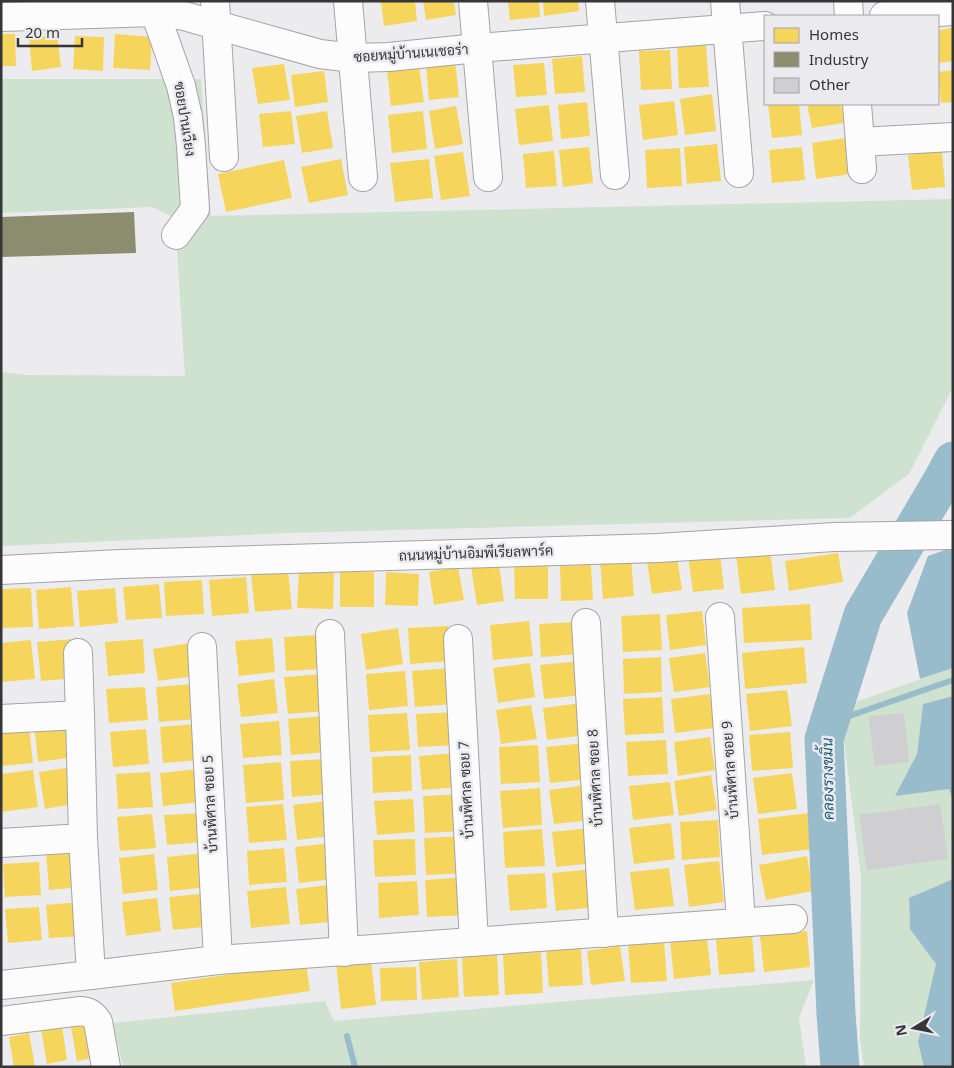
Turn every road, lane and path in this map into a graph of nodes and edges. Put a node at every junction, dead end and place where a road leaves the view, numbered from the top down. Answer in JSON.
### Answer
{"nodes":[{"id":1,"x":348,"y":1,"type":"edge"},
{"id":2,"x":473,"y":1,"type":"edge"},
{"id":3,"x":600,"y":1,"type":"edge"},
{"id":4,"x":725,"y":1,"type":"edge"},
{"id":5,"x":848,"y":1,"type":"edge"},
{"id":6,"x":153,"y":7,"type":"edge"},
{"id":7,"x":953,"y":12,"type":"edge"},
{"id":8,"x":216,"y":13,"type":"edge"},
{"id":9,"x":849,"y":15,"type":"edge"},
{"id":10,"x":901,"y":15,"type":"edge"},
{"id":11,"x":1,"y":17,"type":"edge"},
{"id":12,"x":764,"y":26,"type":"edge"},
{"id":13,"x":727,"y":30,"type":"junction"},
{"id":14,"x":604,"y":38,"type":"junction"},
{"id":15,"x":476,"y":48,"type":"junction"},
{"id":16,"x":353,"y":58,"type":"junction"},
{"id":17,"x":857,"y":105,"type":"edge"},
{"id":18,"x":953,"y":137,"type":"edge"},
{"id":19,"x":860,"y":142,"type":"junction"},
{"id":20,"x":224,"y":158,"type":"dead end"},
{"id":21,"x":862,"y":169,"type":"dead end"},
{"id":22,"x":738,"y":173,"type":"dead end"},
{"id":23,"x":615,"y":175,"type":"dead end"},
{"id":24,"x":363,"y":177,"type":"dead end"},
{"id":25,"x":488,"y":177,"type":"dead end"},
{"id":26,"x":176,"y":236,"type":"dead end"},
{"id":27,"x":951,"y":536,"type":"dead end"},
{"id":28,"x":1,"y":570,"type":"edge"},
{"id":29,"x":720,"y":617,"type":"dead end"},
{"id":30,"x":586,"y":623,"type":"dead end"},
{"id":31,"x":330,"y":634,"type":"dead end"},
{"id":32,"x":458,"y":639,"type":"dead end"},
{"id":33,"x":202,"y":647,"type":"dead end"},
{"id":34,"x":78,"y":654,"type":"dead end"},
{"id":35,"x":80,"y":715,"type":"junction"},
{"id":36,"x":1,"y":719,"type":"edge"},
{"id":37,"x":84,"y":838,"type":"junction"},
{"id":38,"x":1,"y":844,"type":"edge"},
{"id":39,"x":793,"y":919,"type":"dead end"},
{"id":40,"x":741,"y":922,"type":"junction"},
{"id":41,"x":604,"y":933,"type":"junction"},
{"id":42,"x":474,"y":942,"type":"junction"},
{"id":43,"x":344,"y":952,"type":"junction"},
{"id":44,"x":218,"y":960,"type":"junction"},
{"id":45,"x":91,"y":975,"type":"junction"},
{"id":46,"x":1,"y":985,"type":"edge"},
{"id":47,"x":1,"y":1020,"type":"edge"},
{"id":48,"x":106,"y":1067,"type":"edge"}],
"edges":[{"from":1,"to":16,"type":"street"},
{"from":2,"to":15,"type":"street"},
{"from":3,"to":14,"type":"street"},
{"from":4,"to":13,"type":"street"},
{"from":5,"to":9,"type":"street"},
{"from":6,"to":8,"type":"street","name":"ซอยหมู่บ้านเนเชอร่า"},
{"from":6,"to":11,"type":"street","name":"ซอยหมู่บ้านเนเชอร่า"},
{"from":6,"to":26,"type":"street","name":"ซอยปานเวียง"},
{"from":7,"to":10,"type":"street"},
{"from":8,"to":16,"type":"street","name":"ซอยหมู่บ้านเนเชอร่า"},
{"from":8,"to":20,"type":"street"},
{"from":12,"to":13,"type":"street","name":"ซอยหมู่บ้านเนเชอร่า"},
{"from":13,"to":14,"type":"street","name":"ซอยหมู่บ้านเนเชอร่า"},
{"from":13,"to":22,"type":"street"},
{"from":14,"to":15,"type":"street","name":"ซอยหมู่บ้านเนเชอร่า"},
{"from":14,"to":23,"type":"street"},
{"from":15,"to":16,"type":"street","name":"ซอยหมู่บ้านเนเชอร่า"},
{"from":15,"to":25,"type":"street"},
{"from":16,"to":24,"type":"street"},
{"from":17,"to":19,"type":"street"},
{"from":18,"to":19,"type":"street"},
{"from":19,"to":21,"type":"street"},
{"from":27,"to":28,"type":"street","name":"ถนนหมู่บ้านอิมพีเรียลพาร์ค"},
{"from":29,"to":40,"type":"street","name":"บ้านพิศาล ซอย 9"},
{"from":30,"to":41,"type":"street","name":"บ้านพิศาล ซอย 8"},
{"from":31,"to":43,"type":"street"},
{"from":32,"to":42,"type":"street","name":"บ้านพิศาล ซอย 7"},
{"from":33,"to":44,"type":"street","name":"บ้านพิศาล ซอย 5"},
{"from":34,"to":35,"type":"street"},
{"from":35,"to":36,"type":"street"},
{"from":35,"to":37,"type":"street"},
{"from":37,"to":38,"type":"street"},
{"from":37,"to":45,"type":"street"},
{"from":39,"to":40,"type":"street"},
{"from":40,"to":41,"type":"street"},
{"from":41,"to":42,"type":"street"},
{"from":42,"to":43,"type":"street"},
{"from":43,"to":44,"type":"street"},
{"from":44,"to":45,"type":"street"},
{"from":45,"to":46,"type":"street"},
{"from":47,"to":48,"type":"street"}]}
